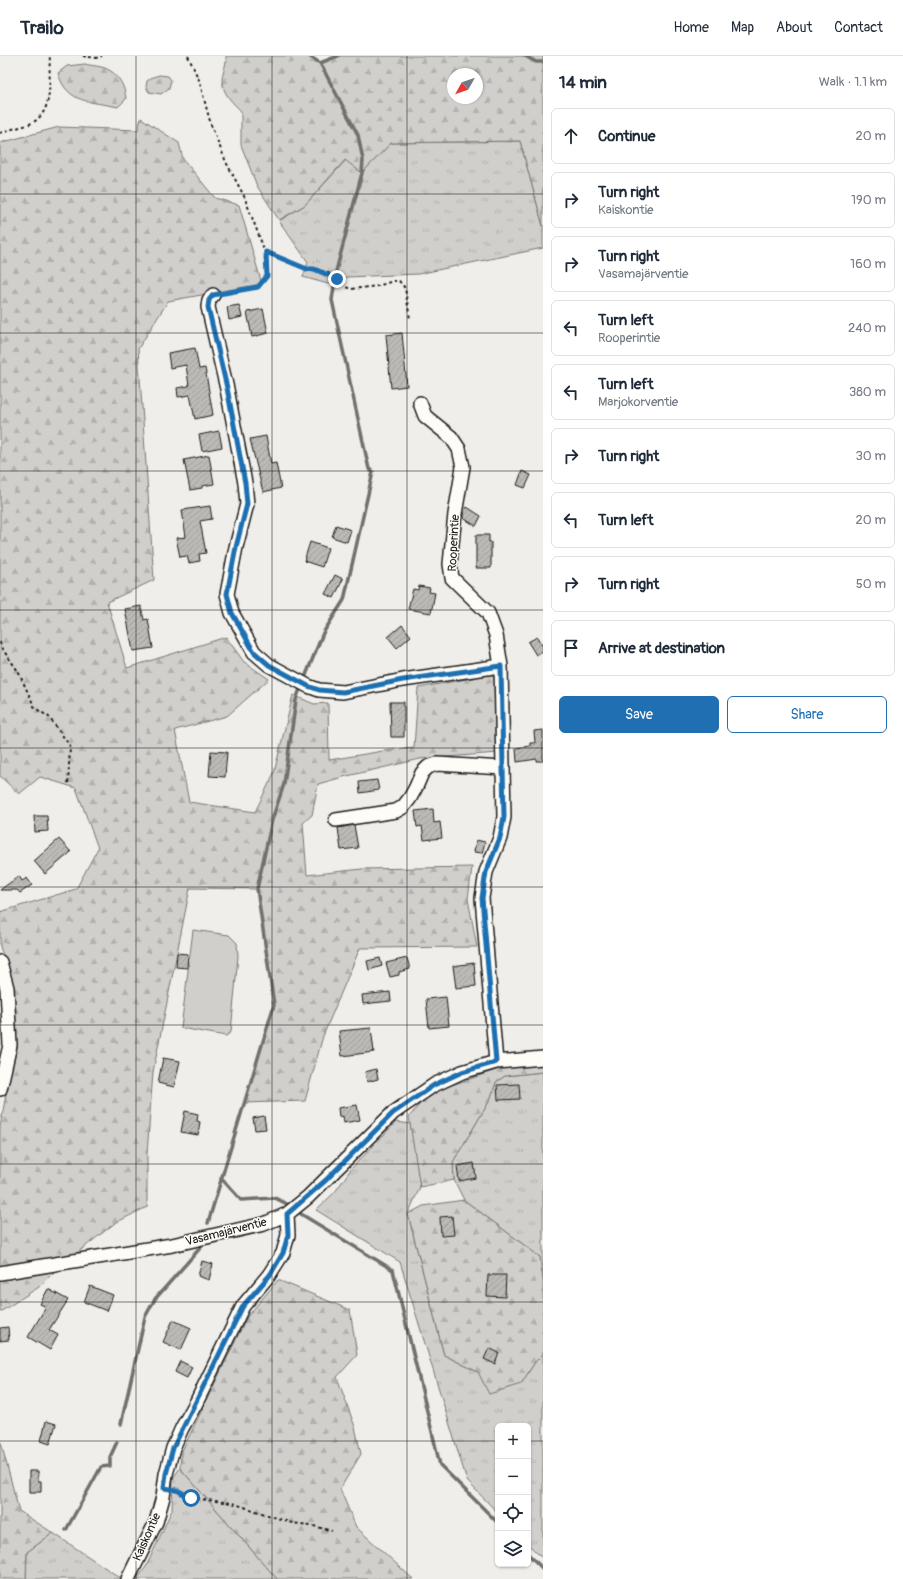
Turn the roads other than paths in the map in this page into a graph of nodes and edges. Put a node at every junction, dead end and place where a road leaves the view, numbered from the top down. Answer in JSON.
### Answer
{"nodes":[{"id":1,"x":213,"y":295,"type":"road end"},
{"id":2,"x":420,"y":403,"type":"dead end"},
{"id":3,"x":501,"y":666,"type":"junction"},
{"id":4,"x":502,"y":768,"type":"junction"},
{"id":5,"x":336,"y":820,"type":"dead end"},
{"id":6,"x":0,"y":962,"type":"edge"},
{"id":7,"x":543,"y":1058,"type":"edge"},
{"id":8,"x":496,"y":1062,"type":"junction"},
{"id":9,"x":0,"y":1089,"type":"edge"},
{"id":10,"x":287,"y":1214,"type":"junction"},
{"id":11,"x":0,"y":1273,"type":"edge"},
{"id":12,"x":128,"y":1579,"type":"edge"}],
"edges":[{"from":1,"to":3,"type":"street"},
{"from":2,"to":3,"type":"street","name":"Rooperintie"},
{"from":3,"to":4,"type":"street","name":"Rooperintie"},
{"from":4,"to":5,"type":"street"},
{"from":4,"to":8,"type":"street","name":"Rooperintie"},
{"from":6,"to":9,"type":"street"},
{"from":7,"to":8,"type":"street","name":"Vasamajärventie"},
{"from":8,"to":10,"type":"street","name":"Vasamajärventie"},
{"from":10,"to":11,"type":"street","name":"Vasamajärventie"},
{"from":10,"to":12,"type":"street","name":"Kaiskontie"}]}
